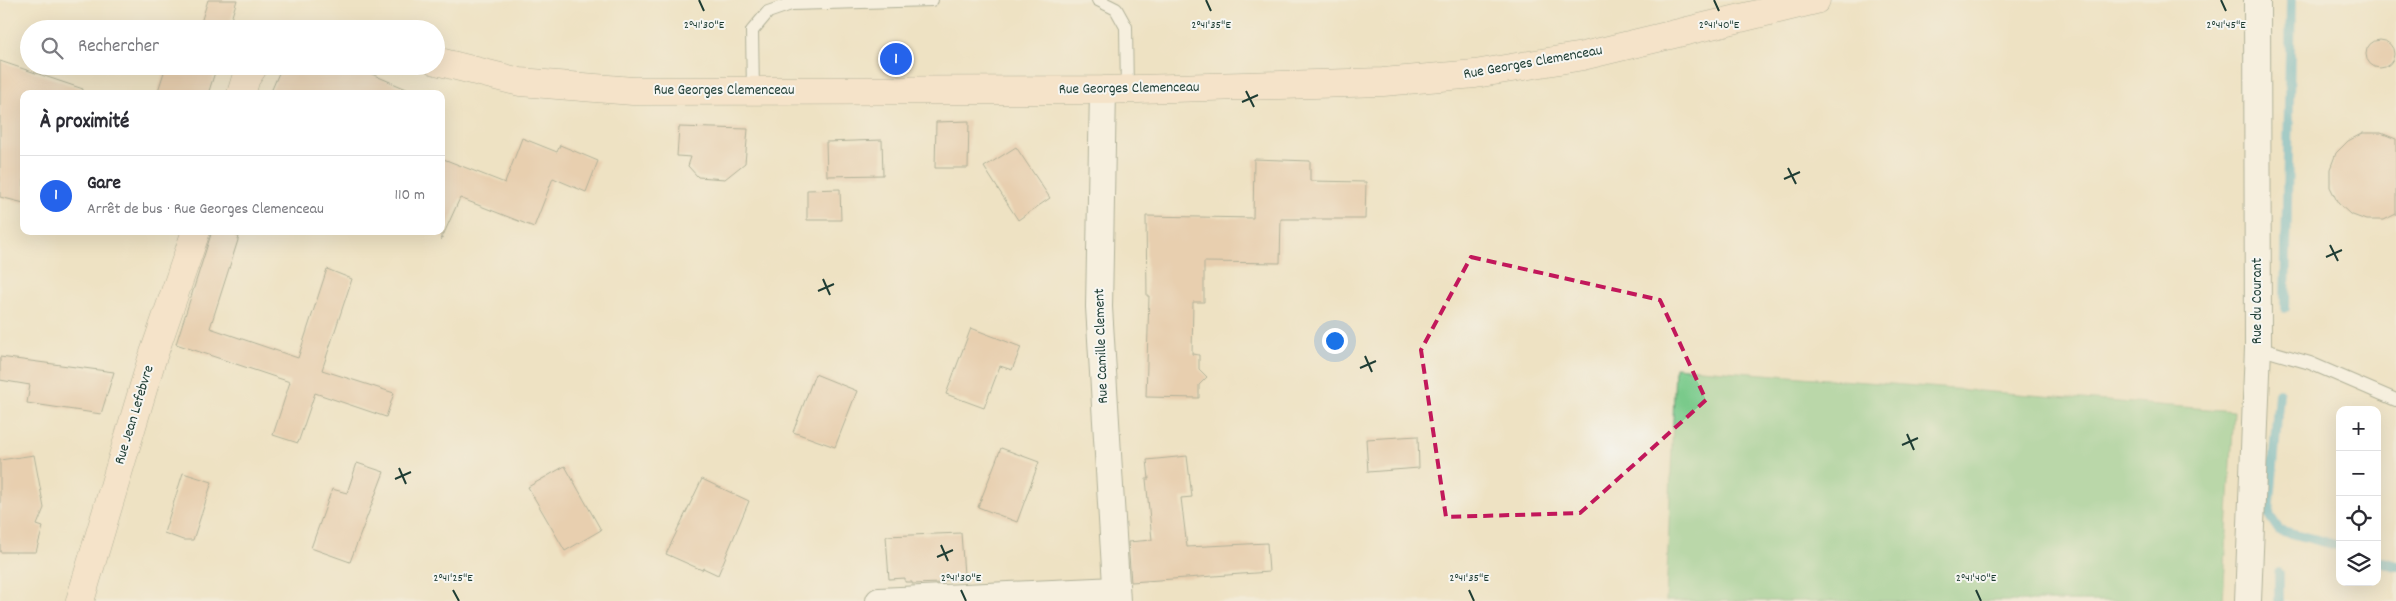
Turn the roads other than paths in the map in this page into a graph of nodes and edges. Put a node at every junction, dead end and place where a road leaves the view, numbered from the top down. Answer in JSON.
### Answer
{"nodes":[{"id":1,"x":932,"y":0,"type":"edge"},
{"id":2,"x":1098,"y":0,"type":"edge"},
{"id":3,"x":1816,"y":0,"type":"edge"},
{"id":4,"x":2257,"y":0,"type":"edge"},
{"id":5,"x":445,"y":63,"type":"edge"},
{"id":6,"x":248,"y":75,"type":"edge"},
{"id":7,"x":242,"y":90,"type":"edge"},
{"id":8,"x":1115,"y":90,"type":"junction"},
{"id":9,"x":753,"y":91,"type":"junction"},
{"id":10,"x":195,"y":235,"type":"edge"},
{"id":11,"x":2258,"y":348,"type":"junction"},
{"id":12,"x":2396,"y":400,"type":"edge"},
{"id":13,"x":1117,"y":595,"type":"edge"},
{"id":14,"x":80,"y":601,"type":"edge"},
{"id":15,"x":879,"y":601,"type":"edge"},
{"id":16,"x":2248,"y":601,"type":"edge"}],
"edges":[{"from":1,"to":9,"type":"lane"},
{"from":2,"to":8,"type":"lane"},
{"from":3,"to":8,"type":"street","name":"Rue Georges Clemenceau"},
{"from":4,"to":11,"type":"street","name":"Rue du Courant"},
{"from":5,"to":9,"type":"street","name":"Rue Georges Clemenceau"},
{"from":6,"to":7,"type":"street"},
{"from":8,"to":9,"type":"street","name":"Rue Georges Clemenceau"},
{"from":8,"to":13,"type":"street","name":"Rue Camille Clement"},
{"from":10,"to":14,"type":"street","name":"Rue Jean Lefebvre"},
{"from":11,"to":12,"type":"lane"},
{"from":11,"to":16,"type":"street","name":"Rue du Courant"},
{"from":13,"to":15,"type":"street"}]}
